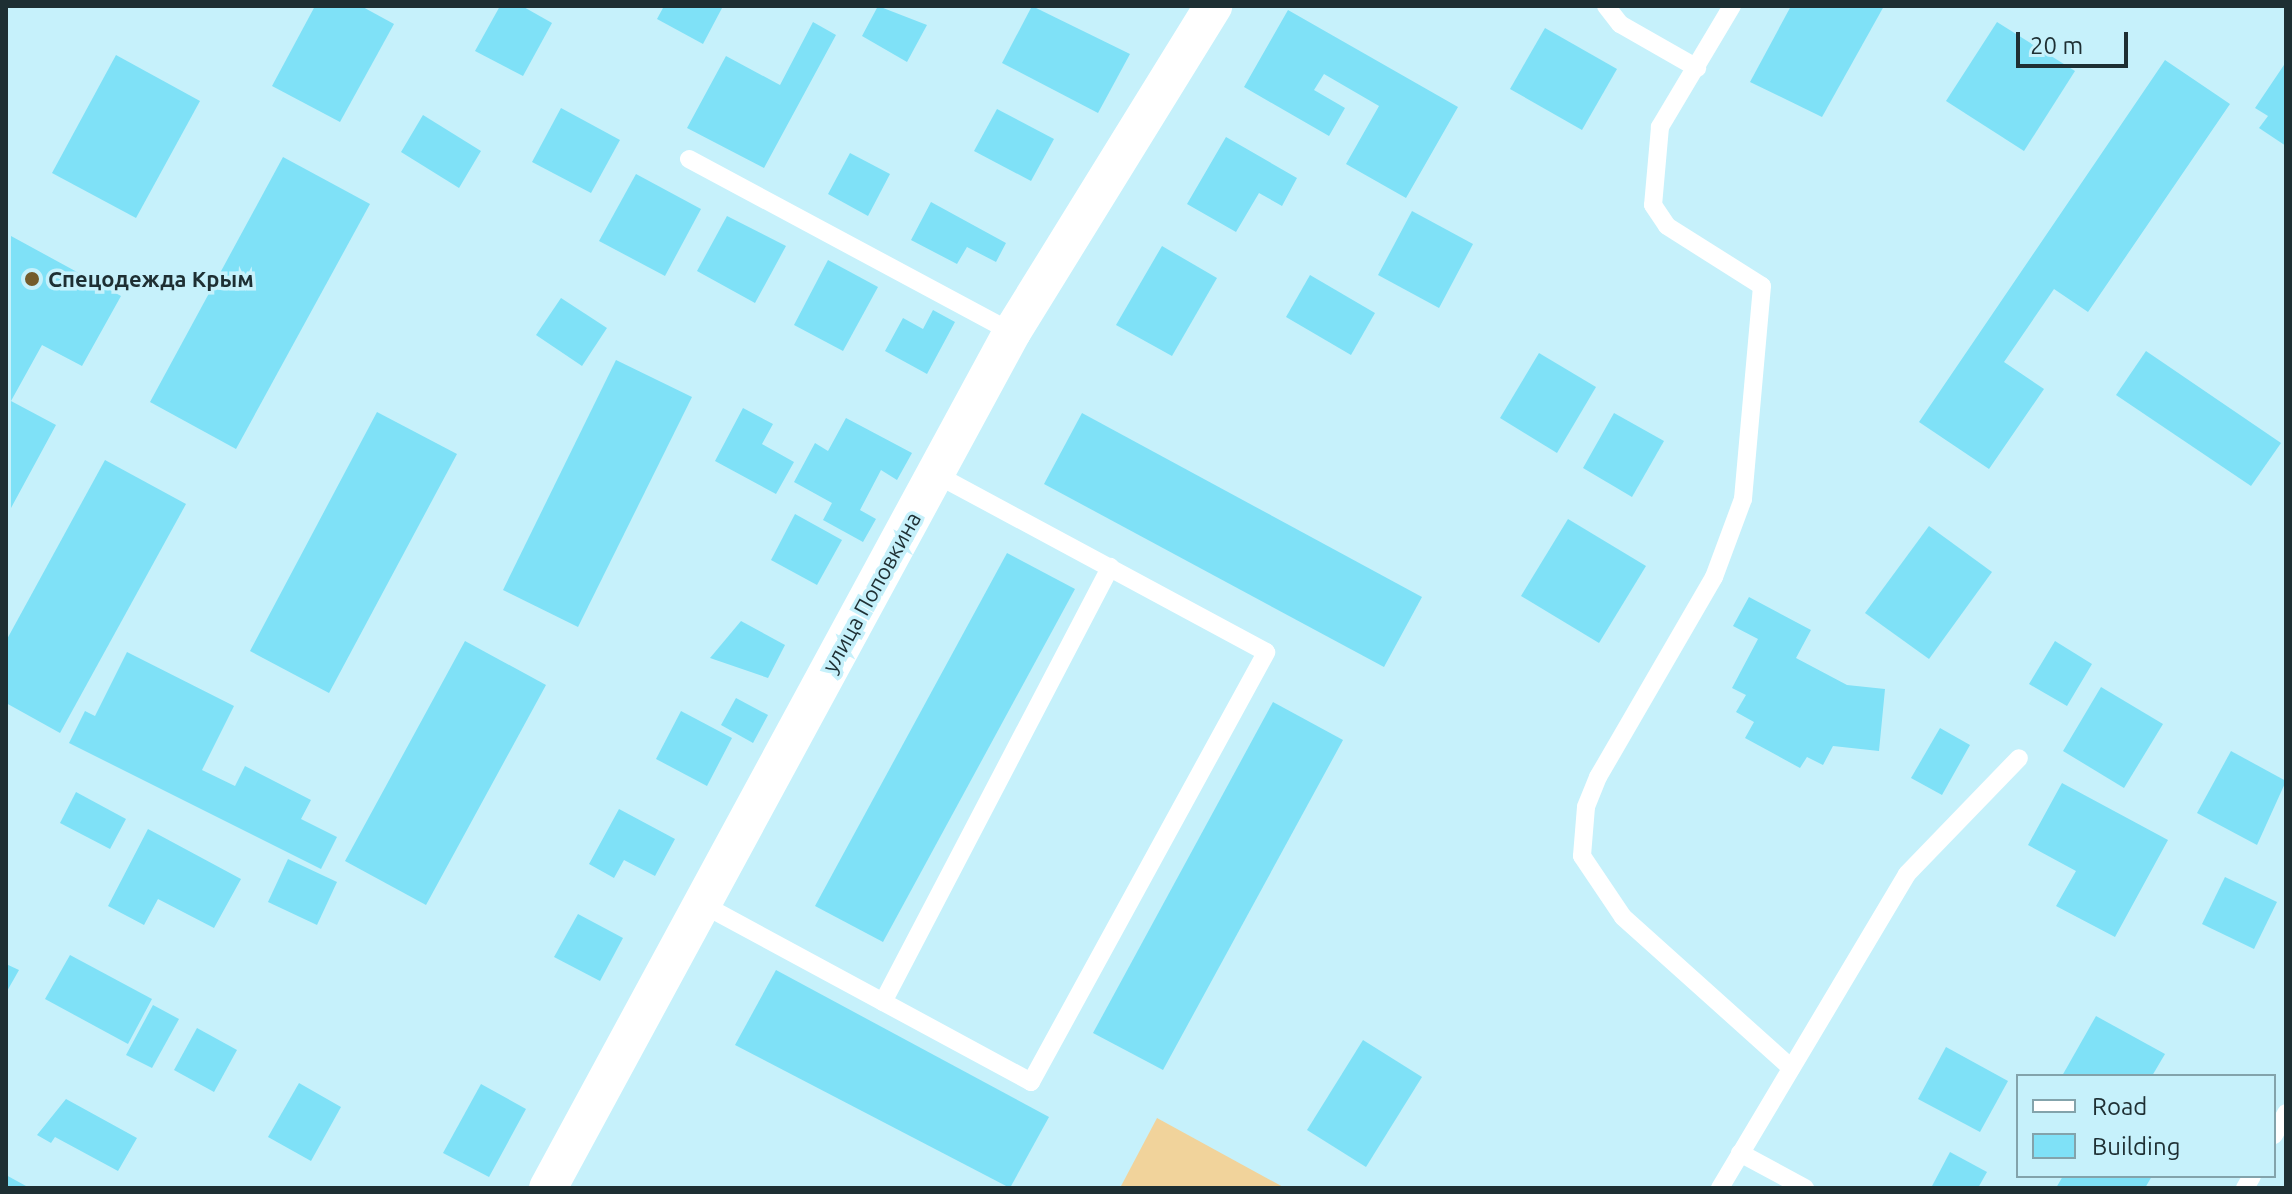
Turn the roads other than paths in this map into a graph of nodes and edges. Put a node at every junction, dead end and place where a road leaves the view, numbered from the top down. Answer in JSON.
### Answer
{"nodes":[{"id":1,"x":1213,"y":6,"type":"edge"},
{"id":2,"x":1606,"y":6,"type":"edge"},
{"id":3,"x":1732,"y":6,"type":"edge"},
{"id":4,"x":1697,"y":68,"type":"junction"},
{"id":5,"x":689,"y":159,"type":"dead end"},
{"id":6,"x":1012,"y":332,"type":"junction"},
{"id":7,"x":936,"y":474,"type":"junction"},
{"id":8,"x":1110,"y":567,"type":"junction"},
{"id":9,"x":2019,"y":758,"type":"dead end"},
{"id":10,"x":702,"y":904,"type":"junction"},
{"id":11,"x":883,"y":1002,"type":"junction"},
{"id":12,"x":1791,"y":1068,"type":"junction"},
{"id":13,"x":2286,"y":1113,"type":"edge"},
{"id":14,"x":2276,"y":1131,"type":"edge"},
{"id":15,"x":1740,"y":1153,"type":"junction"},
{"id":16,"x":548,"y":1188,"type":"edge"},
{"id":17,"x":1720,"y":1188,"type":"edge"},
{"id":18,"x":1805,"y":1188,"type":"edge"}],
"edges":[{"from":1,"to":6,"type":"street","name":"улица Поповкина"},
{"from":2,"to":4,"type":"lane"},
{"from":3,"to":4,"type":"lane"},
{"from":4,"to":12,"type":"lane"},
{"from":5,"to":6,"type":"lane"},
{"from":6,"to":7,"type":"street","name":"улица Поповкина"},
{"from":7,"to":8,"type":"lane"},
{"from":7,"to":10,"type":"street","name":"улица Поповкина"},
{"from":8,"to":11,"type":"lane"},
{"from":8,"to":11,"type":"lane"},
{"from":9,"to":12,"type":"lane"},
{"from":10,"to":11,"type":"lane"},
{"from":10,"to":16,"type":"street","name":"улица Поповкина"},
{"from":12,"to":15,"type":"lane"},
{"from":13,"to":14,"type":"lane"},
{"from":15,"to":17,"type":"lane"},
{"from":15,"to":18,"type":"lane"}]}
